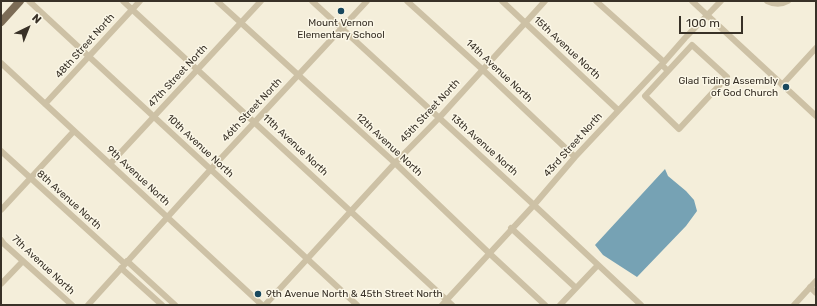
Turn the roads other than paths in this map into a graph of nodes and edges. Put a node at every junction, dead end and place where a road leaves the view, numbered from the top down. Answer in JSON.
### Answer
{"nodes":[{"id":1,"x":20,"y":1,"type":"edge"},
{"id":2,"x":29,"y":1,"type":"edge"},
{"id":3,"x":123,"y":1,"type":"edge"},
{"id":4,"x":140,"y":1,"type":"edge"},
{"id":5,"x":217,"y":1,"type":"edge"},
{"id":6,"x":260,"y":1,"type":"edge"},
{"id":7,"x":312,"y":1,"type":"edge"},
{"id":8,"x":367,"y":1,"type":"edge"},
{"id":9,"x":407,"y":1,"type":"edge"},
{"id":10,"x":502,"y":1,"type":"edge"},
{"id":11,"x":545,"y":1,"type":"edge"},
{"id":12,"x":596,"y":1,"type":"edge"},
{"id":13,"x":692,"y":1,"type":"edge"},
{"id":14,"x":721,"y":1,"type":"edge"},
{"id":15,"x":767,"y":1,"type":"edge"},
{"id":16,"x":788,"y":1,"type":"edge"},
{"id":17,"x":132,"y":9,"type":"junction"},
{"id":18,"x":707,"y":16,"type":"junction"},
{"id":19,"x":1,"y":22,"type":"edge"},
{"id":20,"x":240,"y":22,"type":"junction"},
{"id":21,"x":525,"y":22,"type":"junction"},
{"id":22,"x":342,"y":29,"type":"junction"},
{"id":23,"x":816,"y":48,"type":"edge"},
{"id":24,"x":89,"y":56,"type":"junction"},
{"id":25,"x":1,"y":63,"type":"edge"},
{"id":26,"x":663,"y":64,"type":"junction"},
{"id":27,"x":197,"y":69,"type":"junction"},
{"id":28,"x":482,"y":69,"type":"junction"},
{"id":29,"x":668,"y":71,"type":"junction"},
{"id":30,"x":299,"y":75,"type":"junction"},
{"id":31,"x":782,"y":85,"type":"junction"},
{"id":32,"x":45,"y":104,"type":"junction"},
{"id":33,"x":618,"y":110,"type":"junction"},
{"id":34,"x":816,"y":116,"type":"edge"},
{"id":35,"x":154,"y":117,"type":"junction"},
{"id":36,"x":439,"y":118,"type":"junction"},
{"id":37,"x":255,"y":122,"type":"junction"},
{"id":38,"x":74,"y":131,"type":"junction"},
{"id":39,"x":1,"y":151,"type":"edge"},
{"id":40,"x":575,"y":157,"type":"junction"},
{"id":41,"x":395,"y":163,"type":"junction"},
{"id":42,"x":110,"y":164,"type":"junction"},
{"id":43,"x":211,"y":169,"type":"junction"},
{"id":44,"x":30,"y":178,"type":"junction"},
{"id":45,"x":534,"y":205,"type":"junction"},
{"id":46,"x":1,"y":210,"type":"edge"},
{"id":47,"x":351,"y":211,"type":"junction"},
{"id":48,"x":168,"y":217,"type":"junction"},
{"id":49,"x":511,"y":228,"type":"junction"},
{"id":50,"x":1,"y":240,"type":"edge"},
{"id":51,"x":489,"y":253,"type":"junction"},
{"id":52,"x":307,"y":259,"type":"junction"},
{"id":53,"x":23,"y":261,"type":"junction"},
{"id":54,"x":124,"y":264,"type":"junction"},
{"id":55,"x":598,"y":265,"type":"junction"},
{"id":56,"x":816,"y":281,"type":"edge"},
{"id":57,"x":1,"y":284,"type":"edge"},
{"id":58,"x":810,"y":287,"type":"junction"},
{"id":59,"x":576,"y":288,"type":"junction"},
{"id":60,"x":816,"y":293,"type":"edge"},
{"id":61,"x":444,"y":303,"type":"edge"},
{"id":62,"x":72,"y":305,"type":"edge"},
{"id":63,"x":88,"y":305,"type":"edge"},
{"id":64,"x":162,"y":305,"type":"edge"},
{"id":65,"x":175,"y":305,"type":"edge"},
{"id":66,"x":261,"y":305,"type":"edge"},
{"id":67,"x":357,"y":305,"type":"edge"},
{"id":68,"x":452,"y":305,"type":"edge"},
{"id":69,"x":545,"y":305,"type":"edge"},
{"id":70,"x":560,"y":305,"type":"edge"},
{"id":71,"x":641,"y":305,"type":"edge"},
{"id":72,"x":794,"y":305,"type":"edge"}],
"edges":[{"from":1,"to":19,"type":"main road"},
{"from":2,"to":24,"type":"street","name":"10th Avenue North"},
{"from":3,"to":17,"type":"street","name":"11th Avenue North"},
{"from":4,"to":17,"type":"street","name":"48th Street North"},
{"from":5,"to":20,"type":"street","name":"12th Avenue North"},
{"from":6,"to":20,"type":"street","name":"47th Street North"},
{"from":7,"to":22,"type":"street","name":"13th Avenue North"},
{"from":8,"to":22,"type":"street","name":"46th Street North"},
{"from":9,"to":28,"type":"street","name":"14th Avenue North"},
{"from":10,"to":21,"type":"street","name":"15th Avenue North"},
{"from":11,"to":21,"type":"street","name":"45th Street North"},
{"from":12,"to":26,"type":"street"},
{"from":13,"to":18,"type":"street"},
{"from":14,"to":18,"type":"street","name":"43rd Street North"},
{"from":15,"to":16,"type":"street"},
{"from":17,"to":24,"type":"street","name":"48th Street North"},
{"from":17,"to":27,"type":"street","name":"11th Avenue North"},
{"from":18,"to":26,"type":"street","name":"43rd Street North"},
{"from":18,"to":31,"type":"street"},
{"from":20,"to":27,"type":"street","name":"47th Street North"},
{"from":20,"to":30,"type":"street","name":"12th Avenue North"},
{"from":21,"to":28,"type":"street","name":"45th Street North"},
{"from":21,"to":33,"type":"street","name":"15th Avenue North"},
{"from":22,"to":30,"type":"street","name":"46th Street North"},
{"from":22,"to":36,"type":"street","name":"13th Avenue North"},
{"from":23,"to":31,"type":"street"},
{"from":24,"to":32,"type":"street","name":"48th Street North"},
{"from":24,"to":35,"type":"street","name":"10th Avenue North"},
{"from":25,"to":32,"type":"street","name":"9th Avenue North"},
{"from":26,"to":29,"type":"street"},
{"from":26,"to":33,"type":"street","name":"43rd Street North"},
{"from":27,"to":35,"type":"street","name":"47th Street North"},
{"from":27,"to":37,"type":"street","name":"11th Avenue North"},
{"from":28,"to":36,"type":"street","name":"45th Street North"},
{"from":28,"to":40,"type":"street","name":"14th Avenue North"},
{"from":29,"to":29,"type":"street"},
{"from":30,"to":37,"type":"street","name":"46th Street North"},
{"from":30,"to":41,"type":"street","name":"12th Avenue North"},
{"from":31,"to":34,"type":"street"},
{"from":32,"to":38,"type":"street","name":"9th Avenue North"},
{"from":33,"to":40,"type":"street","name":"43rd Street North"},
{"from":35,"to":42,"type":"street","name":"47th Street North"},
{"from":35,"to":43,"type":"street","name":"10th Avenue North"},
{"from":36,"to":41,"type":"street","name":"45th Street North"},
{"from":36,"to":45,"type":"street","name":"13th Avenue North"},
{"from":37,"to":43,"type":"street","name":"46th Street North"},
{"from":37,"to":47,"type":"street","name":"11th Avenue North"},
{"from":38,"to":42,"type":"street","name":"9th Avenue North"},
{"from":38,"to":44,"type":"street"},
{"from":39,"to":44,"type":"street","name":"8th Avenue North"},
{"from":40,"to":45,"type":"street","name":"43rd Street North"},
{"from":41,"to":47,"type":"street","name":"45th Street North"},
{"from":41,"to":51,"type":"street","name":"12th Avenue North"},
{"from":42,"to":48,"type":"street","name":"9th Avenue North"},
{"from":43,"to":48,"type":"street","name":"46th Street North"},
{"from":43,"to":52,"type":"street","name":"10th Avenue North"},
{"from":44,"to":46,"type":"street"},
{"from":44,"to":54,"type":"street","name":"8th Avenue North"},
{"from":45,"to":49,"type":"street","name":"43rd Street North"},
{"from":45,"to":55,"type":"street","name":"13th Avenue North"},
{"from":47,"to":52,"type":"street","name":"45th Street North"},
{"from":47,"to":61,"type":"street","name":"11th Avenue North"},
{"from":48,"to":54,"type":"street","name":"46th Street North"},
{"from":48,"to":66,"type":"street","name":"9th Avenue North"},
{"from":49,"to":51,"type":"street","name":"43rd Street North"},
{"from":49,"to":59,"type":"street"},
{"from":50,"to":53,"type":"street","name":"7th Avenue North"},
{"from":51,"to":61,"type":"street","name":"43rd Street North"},
{"from":51,"to":69,"type":"street","name":"12th Avenue North"},
{"from":52,"to":66,"type":"street","name":"45th Street North"},
{"from":52,"to":67,"type":"street","name":"10th Avenue North"},
{"from":53,"to":57,"type":"street"},
{"from":53,"to":62,"type":"street","name":"7th Avenue North"},
{"from":54,"to":63,"type":"street","name":"46th Street North"},
{"from":54,"to":64,"type":"street","name":"8th Avenue North"},
{"from":54,"to":65,"type":"street","name":"8th Avenue North"},
{"from":55,"to":59,"type":"street"},
{"from":55,"to":71,"type":"street","name":"13th Avenue North"},
{"from":56,"to":58,"type":"street"},
{"from":58,"to":60,"type":"street"},
{"from":58,"to":72,"type":"street"},
{"from":59,"to":70,"type":"street"},
{"from":61,"to":68,"type":"street","name":"11th Avenue North"}]}
